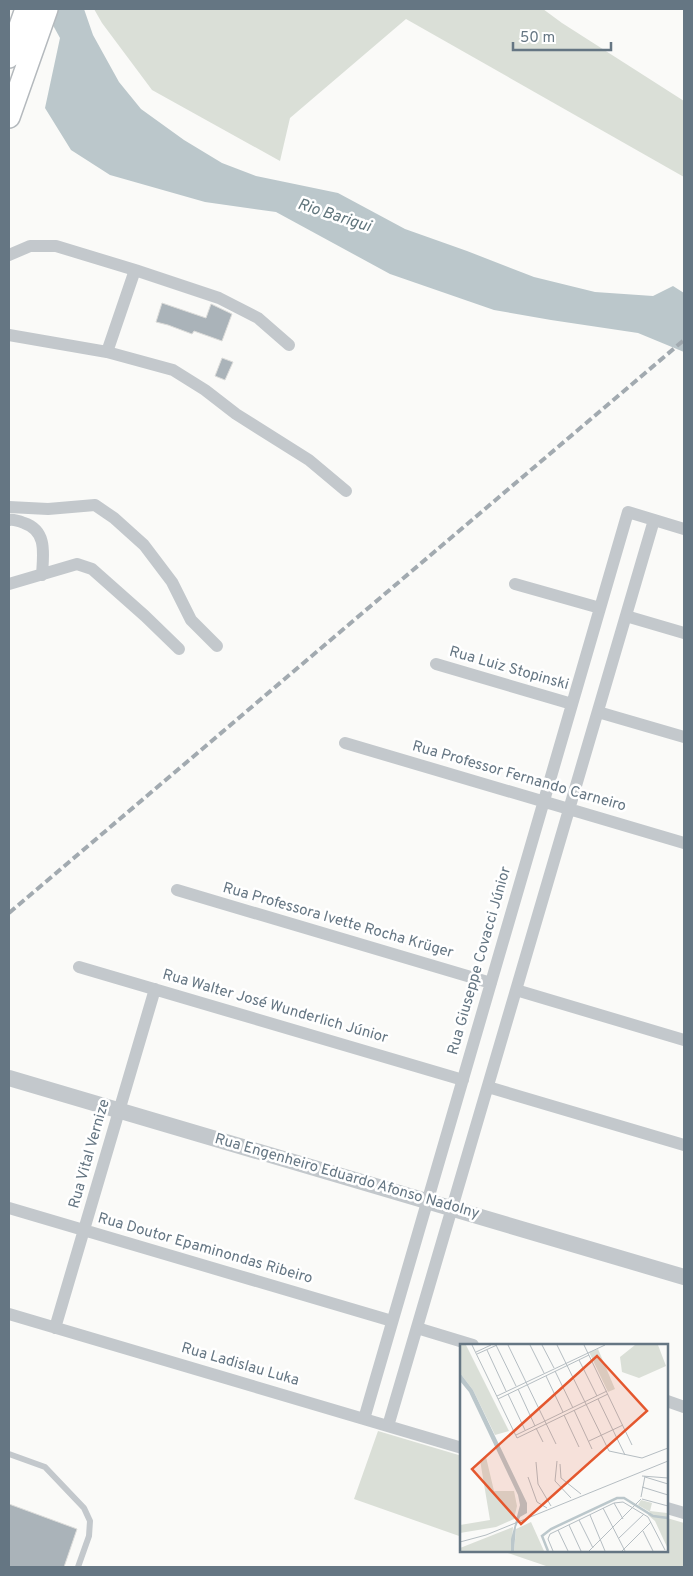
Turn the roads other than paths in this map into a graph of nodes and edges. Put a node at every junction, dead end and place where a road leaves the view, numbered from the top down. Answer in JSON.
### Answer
{"nodes":[{"id":1,"x":47,"y":9,"type":"edge"},
{"id":2,"x":24,"y":14,"type":"edge"},
{"id":3,"x":9,"y":57,"type":"edge"},
{"id":4,"x":9,"y":116,"type":"edge"},
{"id":5,"x":9,"y":255,"type":"edge"},
{"id":6,"x":135,"y":270,"type":"junction"},
{"id":7,"x":9,"y":335,"type":"edge"},
{"id":8,"x":289,"y":345,"type":"dead end"},
{"id":9,"x":107,"y":352,"type":"junction"},
{"id":10,"x":346,"y":492,"type":"dead end"},
{"id":11,"x":9,"y":507,"type":"edge"},
{"id":12,"x":9,"y":520,"type":"edge"},
{"id":13,"x":654,"y":520,"type":"junction"},
{"id":14,"x":684,"y":529,"type":"edge"},
{"id":15,"x":42,"y":575,"type":"junction"},
{"id":16,"x":9,"y":584,"type":"edge"},
{"id":17,"x":515,"y":584,"type":"dead end"},
{"id":18,"x":600,"y":608,"type":"junction"},
{"id":19,"x":626,"y":616,"type":"junction"},
{"id":20,"x":684,"y":633,"type":"edge"},
{"id":21,"x":217,"y":646,"type":"dead end"},
{"id":22,"x":179,"y":649,"type":"dead end"},
{"id":23,"x":436,"y":664,"type":"dead end"},
{"id":24,"x":572,"y":704,"type":"junction"},
{"id":25,"x":598,"y":712,"type":"junction"},
{"id":26,"x":684,"y":737,"type":"edge"},
{"id":27,"x":345,"y":743,"type":"dead end"},
{"id":28,"x":544,"y":802,"type":"junction"},
{"id":29,"x":569,"y":809,"type":"junction"},
{"id":30,"x":684,"y":843,"type":"edge"},
{"id":31,"x":177,"y":890,"type":"dead end"},
{"id":32,"x":79,"y":967,"type":"dead end"},
{"id":33,"x":491,"y":983,"type":"junction"},
{"id":34,"x":155,"y":989,"type":"junction"},
{"id":35,"x":516,"y":990,"type":"junction"},
{"id":36,"x":684,"y":1040,"type":"edge"},
{"id":37,"x":9,"y":1078,"type":"edge"},
{"id":38,"x":463,"y":1080,"type":"junction"},
{"id":39,"x":488,"y":1087,"type":"junction"},
{"id":40,"x":120,"y":1111,"type":"junction"},
{"id":41,"x":684,"y":1145,"type":"edge"},
{"id":42,"x":428,"y":1201,"type":"junction"},
{"id":43,"x":9,"y":1208,"type":"edge"},
{"id":44,"x":452,"y":1208,"type":"junction"},
{"id":45,"x":84,"y":1231,"type":"junction"},
{"id":46,"x":684,"y":1276,"type":"edge"},
{"id":47,"x":9,"y":1314,"type":"edge"},
{"id":48,"x":392,"y":1321,"type":"junction"},
{"id":49,"x":55,"y":1328,"type":"junction"},
{"id":50,"x":417,"y":1328,"type":"junction"},
{"id":51,"x":471,"y":1344,"type":"edge"},
{"id":52,"x":668,"y":1402,"type":"edge"},
{"id":53,"x":684,"y":1407,"type":"edge"},
{"id":54,"x":364,"y":1419,"type":"junction"},
{"id":55,"x":388,"y":1426,"type":"junction"},
{"id":56,"x":460,"y":1447,"type":"edge"},
{"id":57,"x":9,"y":1454,"type":"edge"},
{"id":58,"x":668,"y":1508,"type":"edge"},
{"id":59,"x":684,"y":1513,"type":"edge"},
{"id":60,"x":78,"y":1567,"type":"edge"}],
"edges":[{"from":1,"to":4,"type":"highway"},
{"from":2,"to":3,"type":"highway"},
{"from":5,"to":6,"type":"street"},
{"from":6,"to":8,"type":"street"},
{"from":6,"to":9,"type":"street"},
{"from":7,"to":9,"type":"street"},
{"from":9,"to":10,"type":"street"},
{"from":11,"to":21,"type":"street"},
{"from":12,"to":15,"type":"street"},
{"from":13,"to":14,"type":"street"},
{"from":13,"to":18,"type":"street","name":"Rua Giuseppe Covacci Júnior"},
{"from":13,"to":19,"type":"street"},
{"from":15,"to":16,"type":"street"},
{"from":15,"to":22,"type":"street"},
{"from":17,"to":18,"type":"street"},
{"from":18,"to":24,"type":"street","name":"Rua Giuseppe Covacci Júnior"},
{"from":19,"to":20,"type":"street"},
{"from":19,"to":25,"type":"street"},
{"from":23,"to":24,"type":"street","name":"Rua Luiz Stopinski"},
{"from":24,"to":28,"type":"street","name":"Rua Giuseppe Covacci Júnior"},
{"from":25,"to":26,"type":"street"},
{"from":25,"to":29,"type":"street"},
{"from":27,"to":28,"type":"street","name":"Rua Professor Fernando Carneiro"},
{"from":28,"to":29,"type":"street","name":"Rua Professor Fernando Carneiro"},
{"from":28,"to":33,"type":"street","name":"Rua Giuseppe Covacci Júnior"},
{"from":29,"to":30,"type":"street","name":"Rua Professor Fernando Carneiro"},
{"from":29,"to":35,"type":"street"},
{"from":31,"to":33,"type":"street","name":"Rua Professora Ivette Rocha Krüger"},
{"from":32,"to":34,"type":"street","name":"Rua Walter José Wunderlich Júnior"},
{"from":33,"to":38,"type":"street","name":"Rua Giuseppe Covacci Júnior"},
{"from":34,"to":38,"type":"street","name":"Rua Walter José Wunderlich Júnior"},
{"from":34,"to":40,"type":"street","name":"Rua Vital Vernize"},
{"from":35,"to":36,"type":"street"},
{"from":35,"to":39,"type":"street"},
{"from":37,"to":40,"type":"street","name":"Rua Engenheiro Eduardo Afonso Nadolny"},
{"from":38,"to":42,"type":"street","name":"Rua Giuseppe Covacci Júnior"},
{"from":39,"to":41,"type":"street"},
{"from":39,"to":44,"type":"street"},
{"from":40,"to":42,"type":"street","name":"Rua Engenheiro Eduardo Afonso Nadolny"},
{"from":40,"to":45,"type":"street","name":"Rua Vital Vernize"},
{"from":42,"to":44,"type":"street","name":"Rua Engenheiro Eduardo Afonso Nadolny"},
{"from":42,"to":48,"type":"street","name":"Rua Giuseppe Covacci Júnior"},
{"from":43,"to":45,"type":"street","name":"Rua Doutor Epaminondas Ribeiro"},
{"from":44,"to":46,"type":"street","name":"Rua Engenheiro Eduardo Afonso Nadolny"},
{"from":44,"to":50,"type":"street"},
{"from":45,"to":48,"type":"street","name":"Rua Doutor Epaminondas Ribeiro"},
{"from":45,"to":49,"type":"street","name":"Rua Vital Vernize"},
{"from":47,"to":49,"type":"street","name":"Rua Ladislau Luka"},
{"from":48,"to":54,"type":"street","name":"Rua Giuseppe Covacci Júnior"},
{"from":49,"to":54,"type":"street","name":"Rua Ladislau Luka"},
{"from":50,"to":51,"type":"street"},
{"from":50,"to":55,"type":"street"},
{"from":52,"to":53,"type":"street"},
{"from":54,"to":55,"type":"street","name":"Rua Ladislau Luka"},
{"from":55,"to":56,"type":"street","name":"Rua Ladislau Luka"},
{"from":57,"to":60,"type":"lane"},
{"from":58,"to":59,"type":"street"}]}
